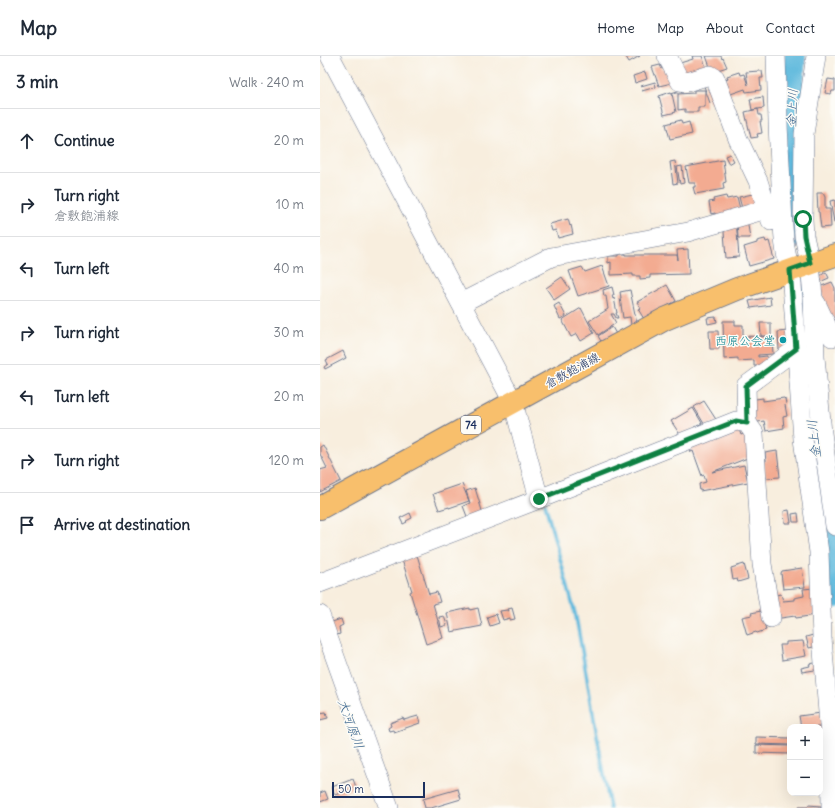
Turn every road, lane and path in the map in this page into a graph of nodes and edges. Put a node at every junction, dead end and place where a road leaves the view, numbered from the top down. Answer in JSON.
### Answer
{"nodes":[{"id":1,"x":330,"y":56,"type":"edge"},
{"id":2,"x":667,"y":56,"type":"edge"},
{"id":3,"x":776,"y":56,"type":"edge"},
{"id":4,"x":816,"y":56,"type":"edge"},
{"id":5,"x":767,"y":209,"type":"junction"},
{"id":6,"x":835,"y":255,"type":"edge"},
{"id":7,"x":796,"y":265,"type":"junction"},
{"id":8,"x":813,"y":296,"type":"junction"},
{"id":9,"x":461,"y":303,"type":"junction"},
{"id":10,"x":835,"y":336,"type":"edge"},
{"id":11,"x":796,"y":349,"type":"junction"},
{"id":12,"x":513,"y":402,"type":"junction"},
{"id":13,"x":747,"y":423,"type":"junction"},
{"id":14,"x":539,"y":499,"type":"junction"},
{"id":15,"x":320,"y":508,"type":"edge"},
{"id":16,"x":835,"y":526,"type":"edge"},
{"id":17,"x":320,"y":583,"type":"edge"},
{"id":18,"x":320,"y":615,"type":"edge"},
{"id":19,"x":771,"y":618,"type":"dead end"},
{"id":20,"x":389,"y":808,"type":"edge"},
{"id":21,"x":831,"y":808,"type":"edge"}],
"edges":[{"from":1,"to":9,"type":"street"},
{"from":2,"to":5,"type":"street"},
{"from":3,"to":7,"type":"street"},
{"from":4,"to":7,"type":"street"},
{"from":5,"to":7,"type":"street"},
{"from":5,"to":9,"type":"street"},
{"from":6,"to":7,"type":"main road","name":"倉敷飽浦線","number":"74"},
{"from":7,"to":8,"type":"street"},
{"from":7,"to":11,"type":"street"},
{"from":7,"to":12,"type":"main road","name":"倉敷飽浦線","number":"74"},
{"from":8,"to":10,"type":"street"},
{"from":8,"to":16,"type":"street"},
{"from":9,"to":12,"type":"street"},
{"from":11,"to":13,"type":"street"},
{"from":11,"to":21,"type":"street"},
{"from":12,"to":14,"type":"street"},
{"from":12,"to":15,"type":"main road","name":"倉敷飽浦線","number":"74"},
{"from":13,"to":14,"type":"street"},
{"from":13,"to":19,"type":"street"},
{"from":14,"to":17,"type":"street"},
{"from":18,"to":20,"type":"street"}]}
